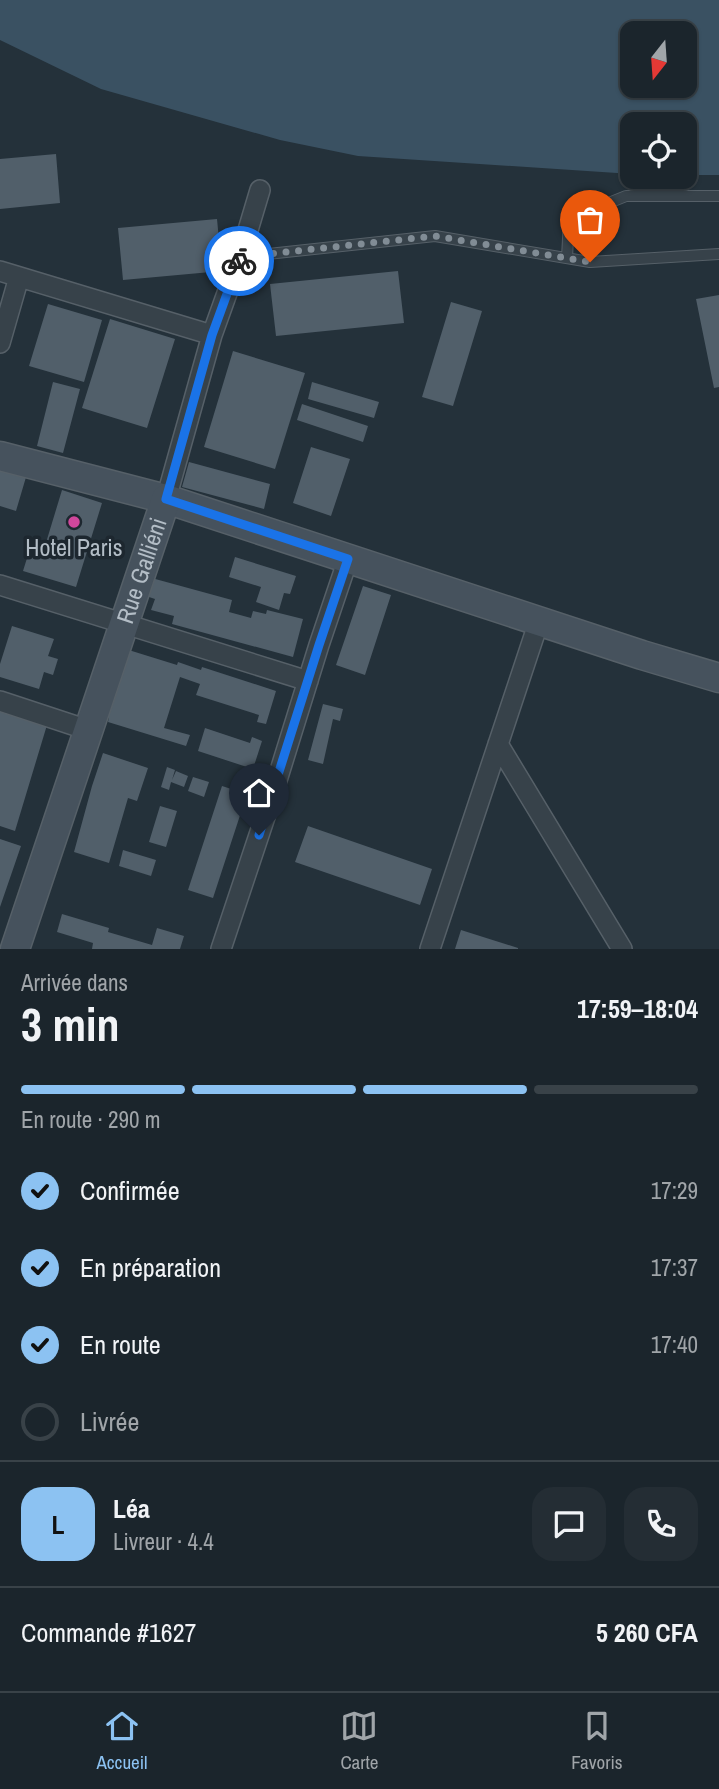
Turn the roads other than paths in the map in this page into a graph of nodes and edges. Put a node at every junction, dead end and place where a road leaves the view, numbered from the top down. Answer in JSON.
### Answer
{"nodes":[{"id":1,"x":260,"y":190,"type":"dead end"},
{"id":2,"x":719,"y":197,"type":"edge"},
{"id":3,"x":719,"y":254,"type":"edge"},
{"id":4,"x":240,"y":257,"type":"junction"},
{"id":5,"x":567,"y":258,"type":"junction"},
{"id":6,"x":9,"y":274,"type":"edge"},
{"id":7,"x":212,"y":335,"type":"junction"},
{"id":8,"x":0,"y":343,"type":"edge"},
{"id":9,"x":0,"y":456,"type":"edge"},
{"id":10,"x":166,"y":499,"type":"junction"},
{"id":11,"x":348,"y":559,"type":"junction"},
{"id":12,"x":0,"y":585,"type":"edge"},
{"id":13,"x":539,"y":621,"type":"junction"},
{"id":14,"x":124,"y":624,"type":"junction"},
{"id":15,"x":719,"y":678,"type":"edge"},
{"id":16,"x":308,"y":681,"type":"junction"},
{"id":17,"x":0,"y":701,"type":"edge"},
{"id":18,"x":88,"y":730,"type":"junction"},
{"id":19,"x":498,"y":744,"type":"junction"},
{"id":20,"x":15,"y":949,"type":"edge"},
{"id":21,"x":221,"y":949,"type":"edge"},
{"id":22,"x":430,"y":949,"type":"edge"},
{"id":23,"x":622,"y":949,"type":"edge"}],
"edges":[{"from":1,"to":4,"type":"street","name":"Rue Galliéni"},
{"from":2,"to":5,"type":"lane"},
{"from":3,"to":5,"type":"lane"},
{"from":4,"to":5,"type":"lane"},
{"from":4,"to":7,"type":"street","name":"Rue Galliéni"},
{"from":6,"to":7,"type":"street"},
{"from":6,"to":8,"type":"street"},
{"from":7,"to":10,"type":"street","name":"Rue Galliéni"},
{"from":9,"to":10,"type":"street"},
{"from":10,"to":11,"type":"street"},
{"from":10,"to":14,"type":"street","name":"Rue Galliéni"},
{"from":11,"to":13,"type":"street"},
{"from":11,"to":16,"type":"street"},
{"from":12,"to":14,"type":"street"},
{"from":13,"to":15,"type":"street"},
{"from":13,"to":19,"type":"street"},
{"from":14,"to":16,"type":"street"},
{"from":14,"to":18,"type":"street","name":"Rue Galliéni"},
{"from":16,"to":21,"type":"street"},
{"from":17,"to":18,"type":"street"},
{"from":18,"to":20,"type":"street","name":"Rue Galliéni"},
{"from":19,"to":22,"type":"street"},
{"from":19,"to":23,"type":"street"}]}
